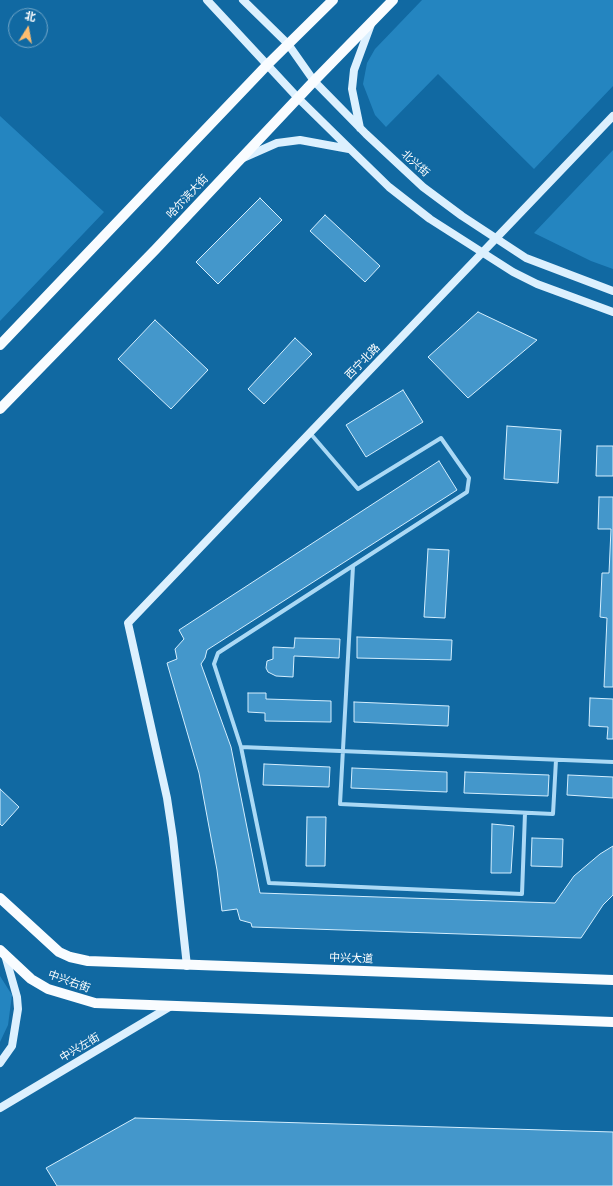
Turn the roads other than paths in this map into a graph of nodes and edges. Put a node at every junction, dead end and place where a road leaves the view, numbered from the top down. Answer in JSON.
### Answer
{"nodes":[{"id":1,"x":207,"y":0,"type":"edge"},
{"id":2,"x":243,"y":0,"type":"edge"},
{"id":3,"x":333,"y":0,"type":"edge"},
{"id":4,"x":393,"y":0,"type":"edge"},
{"id":5,"x":372,"y":22,"type":"junction"},
{"id":6,"x":288,"y":44,"type":"junction"},
{"id":7,"x":268,"y":64,"type":"junction"},
{"id":8,"x":314,"y":80,"type":"junction"},
{"id":9,"x":298,"y":98,"type":"junction"},
{"id":10,"x":613,"y":116,"type":"edge"},
{"id":11,"x":360,"y":129,"type":"junction"},
{"id":12,"x":350,"y":149,"type":"junction"},
{"id":13,"x":241,"y":159,"type":"junction"},
{"id":14,"x":497,"y":239,"type":"junction"},
{"id":15,"x":483,"y":254,"type":"junction"},
{"id":16,"x":613,"y":291,"type":"edge"},
{"id":17,"x":613,"y":312,"type":"edge"},
{"id":18,"x":0,"y":345,"type":"edge"},
{"id":19,"x":0,"y":409,"type":"edge"},
{"id":20,"x":310,"y":433,"type":"junction"},
{"id":21,"x":353,"y":566,"type":"junction"},
{"id":22,"x":241,"y":746,"type":"junction"},
{"id":23,"x":342,"y":751,"type":"junction"},
{"id":24,"x":556,"y":760,"type":"junction"},
{"id":25,"x":613,"y":762,"type":"edge"},
{"id":26,"x":525,"y":813,"type":"junction"},
{"id":27,"x":0,"y":898,"type":"edge"},
{"id":28,"x":2,"y":952,"type":"edge"},
{"id":29,"x":187,"y":966,"type":"junction"},
{"id":30,"x":613,"y":980,"type":"edge"},
{"id":31,"x":171,"y":1006,"type":"junction"},
{"id":32,"x":613,"y":1022,"type":"edge"},
{"id":33,"x":0,"y":1063,"type":"edge"},
{"id":34,"x":0,"y":1108,"type":"edge"}],
"edges":[{"from":1,"to":7,"type":"main road"},
{"from":2,"to":6,"type":"main road","name":"北兴街"},
{"from":3,"to":6,"type":"main road"},
{"from":4,"to":5,"type":"main road","name":"哈尔滨大街"},
{"from":5,"to":8,"type":"main road","name":"哈尔滨大街"},
{"from":5,"to":11,"type":"main road"},
{"from":6,"to":7,"type":"main road"},
{"from":6,"to":8,"type":"main road","name":"北兴街"},
{"from":7,"to":9,"type":"main road"},
{"from":7,"to":18,"type":"main road"},
{"from":8,"to":9,"type":"main road","name":"哈尔滨大街"},
{"from":8,"to":11,"type":"main road","name":"北兴街"},
{"from":9,"to":12,"type":"main road"},
{"from":9,"to":13,"type":"main road","name":"哈尔滨大街"},
{"from":10,"to":14,"type":"main road","name":"西宁北路"},
{"from":11,"to":14,"type":"main road","name":"北兴街"},
{"from":12,"to":13,"type":"main road"},
{"from":12,"to":15,"type":"main road"},
{"from":13,"to":19,"type":"main road","name":"哈尔滨大街"},
{"from":14,"to":15,"type":"main road","name":"西宁北路"},
{"from":14,"to":16,"type":"main road","name":"北兴街"},
{"from":15,"to":17,"type":"main road"},
{"from":15,"to":20,"type":"main road","name":"西宁北路"},
{"from":20,"to":21,"type":"street"},
{"from":20,"to":29,"type":"main road","name":"西宁北路"},
{"from":21,"to":22,"type":"street"},
{"from":21,"to":23,"type":"street"},
{"from":22,"to":23,"type":"street"},
{"from":22,"to":26,"type":"street"},
{"from":23,"to":24,"type":"street"},
{"from":23,"to":26,"type":"street"},
{"from":24,"to":25,"type":"street"},
{"from":24,"to":26,"type":"street"},
{"from":27,"to":29,"type":"main road","name":"中兴大道"},
{"from":28,"to":31,"type":"main road","name":"中兴右街"},
{"from":28,"to":33,"type":"main road"},
{"from":29,"to":30,"type":"main road","name":"中兴大道"},
{"from":31,"to":32,"type":"main road"},
{"from":31,"to":34,"type":"main road","name":"中兴左街"}]}
